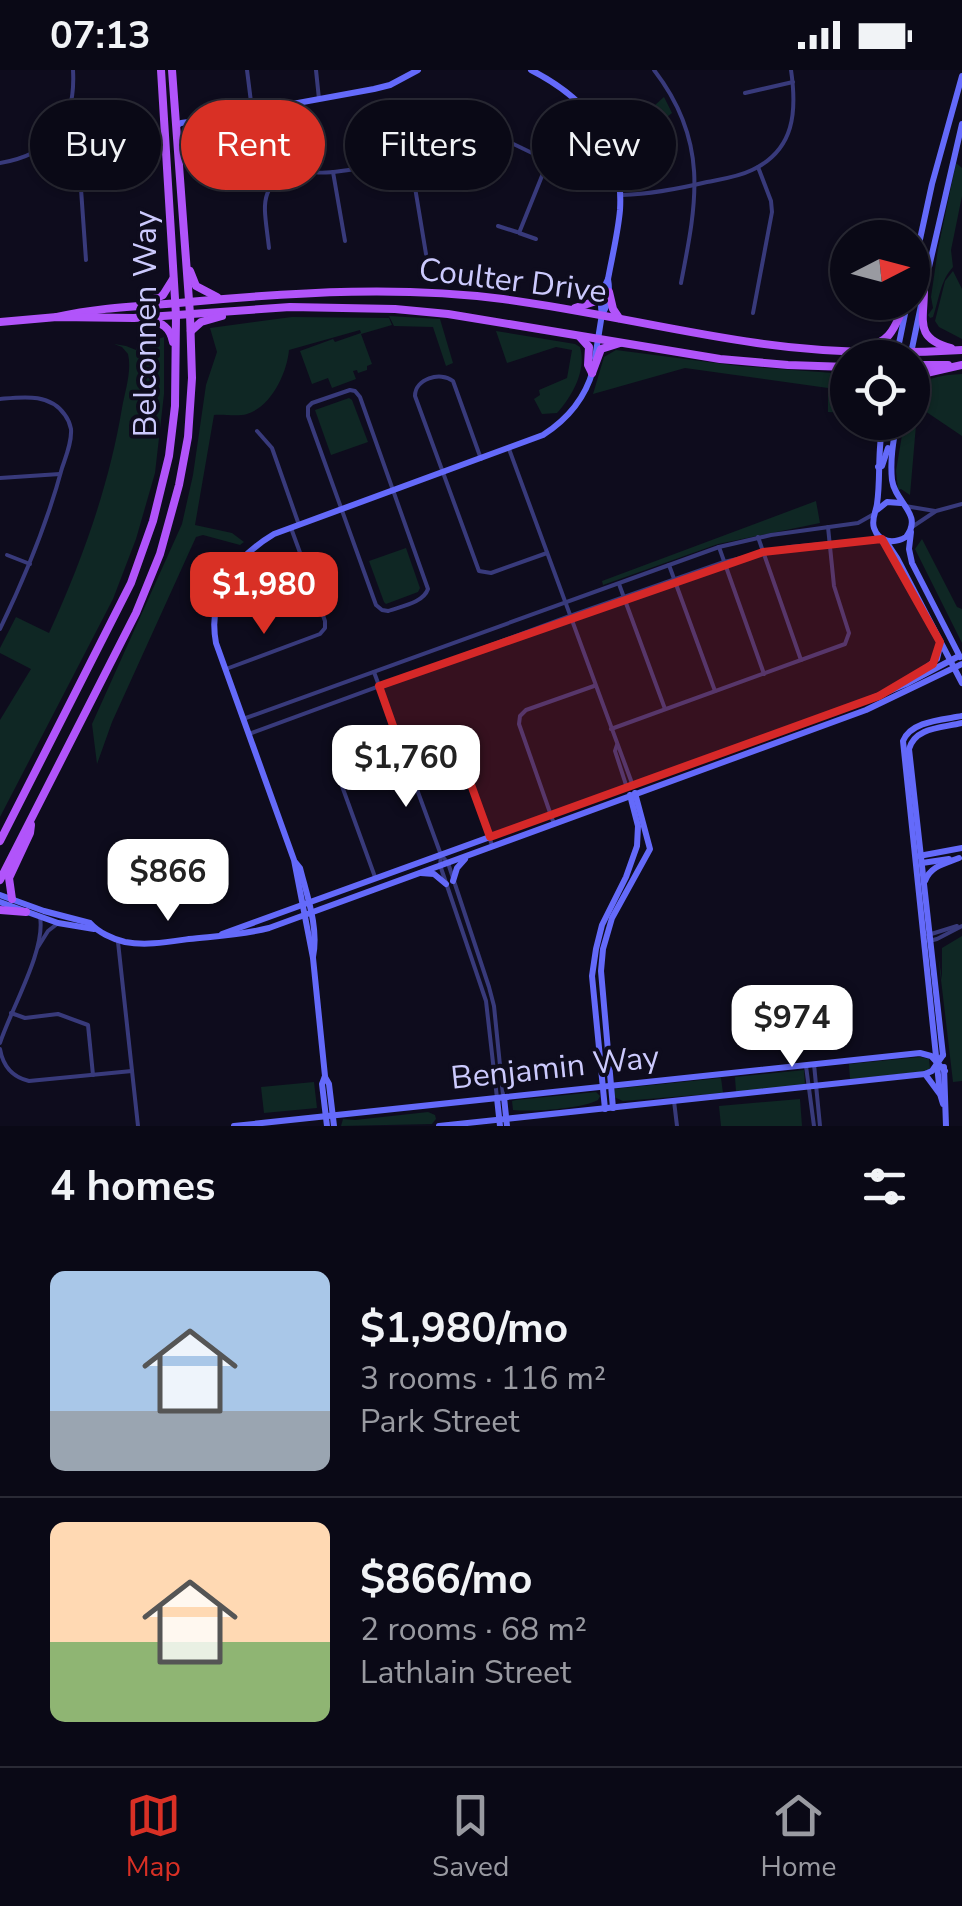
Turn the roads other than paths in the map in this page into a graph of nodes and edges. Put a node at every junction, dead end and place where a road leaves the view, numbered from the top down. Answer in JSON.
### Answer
{"nodes":[{"id":1,"x":73,"y":70,"type":"edge"},
{"id":2,"x":161,"y":70,"type":"edge"},
{"id":3,"x":172,"y":70,"type":"edge"},
{"id":4,"x":247,"y":70,"type":"edge"},
{"id":5,"x":316,"y":70,"type":"edge"},
{"id":6,"x":418,"y":70,"type":"edge"},
{"id":7,"x":530,"y":70,"type":"edge"},
{"id":8,"x":654,"y":70,"type":"edge"},
{"id":9,"x":791,"y":70,"type":"edge"},
{"id":10,"x":962,"y":76,"type":"edge"},
{"id":11,"x":792,"y":82,"type":"junction"},
{"id":12,"x":745,"y":93,"type":"dead end"},
{"id":13,"x":319,"y":99,"type":"junction"},
{"id":14,"x":73,"y":100,"type":"edge"},
{"id":15,"x":251,"y":100,"type":"edge"},
{"id":16,"x":314,"y":100,"type":"edge"},
{"id":17,"x":575,"y":100,"type":"edge"},
{"id":18,"x":164,"y":110,"type":"junction"},
{"id":19,"x":962,"y":124,"type":"edge"},
{"id":20,"x":176,"y":126,"type":"junction"},
{"id":21,"x":181,"y":126,"type":"edge"},
{"id":22,"x":166,"y":144,"type":"junction"},
{"id":23,"x":30,"y":154,"type":"edge"},
{"id":24,"x":0,"y":163,"type":"edge"},
{"id":25,"x":758,"y":167,"type":"junction"},
{"id":26,"x":345,"y":170,"type":"edge"},
{"id":27,"x":325,"y":172,"type":"edge"},
{"id":28,"x":333,"y":172,"type":"junction"},
{"id":29,"x":696,"y":185,"type":"junction"},
{"id":30,"x":81,"y":190,"type":"edge"},
{"id":31,"x":268,"y":190,"type":"edge"},
{"id":32,"x":416,"y":190,"type":"edge"},
{"id":33,"x":537,"y":190,"type":"edge"},
{"id":34,"x":620,"y":190,"type":"edge"},
{"id":35,"x":620,"y":194,"type":"junction"},
{"id":36,"x":924,"y":220,"type":"edge"},
{"id":37,"x":930,"y":225,"type":"edge"},
{"id":38,"x":498,"y":226,"type":"dead end"},
{"id":39,"x":937,"y":226,"type":"junction"},
{"id":40,"x":519,"y":233,"type":"junction"},
{"id":41,"x":536,"y":239,"type":"dead end"},
{"id":42,"x":345,"y":242,"type":"dead end"},
{"id":43,"x":269,"y":248,"type":"dead end"},
{"id":44,"x":185,"y":252,"type":"junction"},
{"id":45,"x":426,"y":254,"type":"dead end"},
{"id":46,"x":86,"y":260,"type":"dead end"},
{"id":47,"x":930,"y":260,"type":"edge"},
{"id":48,"x":175,"y":273,"type":"junction"},
{"id":49,"x":681,"y":282,"type":"dead end"},
{"id":50,"x":606,"y":292,"type":"junction"},
{"id":51,"x":222,"y":299,"type":"junction"},
{"id":52,"x":189,"y":302,"type":"junction"},
{"id":53,"x":176,"y":303,"type":"junction"},
{"id":54,"x":133,"y":306,"type":"junction"},
{"id":55,"x":290,"y":307,"type":"junction"},
{"id":56,"x":571,"y":309,"type":"junction"},
{"id":57,"x":753,"y":313,"type":"dead end"},
{"id":58,"x":190,"y":314,"type":"junction"},
{"id":59,"x":602,"y":314,"type":"junction"},
{"id":60,"x":176,"y":315,"type":"junction"},
{"id":61,"x":56,"y":318,"type":"junction"},
{"id":62,"x":134,"y":318,"type":"junction"},
{"id":63,"x":619,"y":318,"type":"junction"},
{"id":64,"x":924,"y":320,"type":"edge"},
{"id":65,"x":0,"y":322,"type":"edge"},
{"id":66,"x":190,"y":332,"type":"junction"},
{"id":67,"x":578,"y":334,"type":"junction"},
{"id":68,"x":599,"y":338,"type":"junction"},
{"id":69,"x":624,"y":342,"type":"junction"},
{"id":70,"x":830,"y":350,"type":"edge"},
{"id":71,"x":960,"y":350,"type":"edge"},
{"id":72,"x":930,"y":353,"type":"edge"},
{"id":73,"x":930,"y":365,"type":"edge"},
{"id":74,"x":962,"y":365,"type":"edge"},
{"id":75,"x":830,"y":366,"type":"edge"},
{"id":76,"x":592,"y":372,"type":"junction"},
{"id":77,"x":930,"y":372,"type":"edge"},
{"id":78,"x":176,"y":376,"type":"junction"},
{"id":79,"x":0,"y":399,"type":"edge"},
{"id":80,"x":257,"y":431,"type":"dead end"},
{"id":81,"x":881,"y":440,"type":"edge"},
{"id":82,"x":889,"y":440,"type":"edge"},
{"id":83,"x":895,"y":440,"type":"edge"},
{"id":84,"x":509,"y":449,"type":"junction"},
{"id":85,"x":481,"y":459,"type":"junction"},
{"id":86,"x":878,"y":467,"type":"junction"},
{"id":87,"x":443,"y":473,"type":"junction"},
{"id":88,"x":61,"y":474,"type":"junction"},
{"id":89,"x":0,"y":478,"type":"edge"},
{"id":90,"x":394,"y":491,"type":"junction"},
{"id":91,"x":962,"y":504,"type":"edge"},
{"id":92,"x":904,"y":505,"type":"junction"},
{"id":93,"x":342,"y":510,"type":"junction"},
{"id":94,"x":936,"y":511,"type":"junction"},
{"id":95,"x":875,"y":513,"type":"junction"},
{"id":96,"x":295,"y":526,"type":"junction"},
{"id":97,"x":828,"y":528,"type":"junction"},
{"id":98,"x":912,"y":528,"type":"junction"},
{"id":99,"x":758,"y":538,"type":"junction"},
{"id":100,"x":882,"y":539,"type":"junction"},
{"id":101,"x":829,"y":544,"type":"junction"},
{"id":102,"x":719,"y":548,"type":"junction"},
{"id":103,"x":764,"y":552,"type":"junction"},
{"id":104,"x":547,"y":553,"type":"junction"},
{"id":105,"x":7,"y":555,"type":"dead end"},
{"id":106,"x":724,"y":562,"type":"junction"},
{"id":107,"x":30,"y":564,"type":"junction"},
{"id":108,"x":668,"y":566,"type":"junction"},
{"id":109,"x":674,"y":580,"type":"junction"},
{"id":110,"x":619,"y":584,"type":"junction"},
{"id":111,"x":624,"y":597,"type":"junction"},
{"id":112,"x":565,"y":602,"type":"junction"},
{"id":113,"x":570,"y":616,"type":"junction"},
{"id":114,"x":932,"y":626,"type":"junction"},
{"id":115,"x":0,"y":630,"type":"edge"},
{"id":116,"x":801,"y":660,"type":"junction"},
{"id":117,"x":958,"y":662,"type":"edge"},
{"id":118,"x":225,"y":669,"type":"junction"},
{"id":119,"x":374,"y":672,"type":"junction"},
{"id":120,"x":764,"y":674,"type":"junction"},
{"id":121,"x":962,"y":682,"type":"edge"},
{"id":122,"x":906,"y":684,"type":"junction"},
{"id":123,"x":379,"y":686,"type":"junction"},
{"id":124,"x":595,"y":686,"type":"junction"},
{"id":125,"x":715,"y":691,"type":"junction"},
{"id":126,"x":666,"y":709,"type":"junction"},
{"id":127,"x":243,"y":719,"type":"junction"},
{"id":128,"x":962,"y":719,"type":"edge"},
{"id":129,"x":611,"y":729,"type":"junction"},
{"id":130,"x":249,"y":734,"type":"junction"},
{"id":131,"x":403,"y":754,"type":"junction"},
{"id":132,"x":334,"y":764,"type":"dead end"},
{"id":133,"x":632,"y":791,"type":"junction"},
{"id":134,"x":32,"y":816,"type":"junction"},
{"id":135,"x":553,"y":819,"type":"junction"},
{"id":136,"x":0,"y":841,"type":"edge"},
{"id":137,"x":491,"y":842,"type":"junction"},
{"id":138,"x":962,"y":848,"type":"edge"},
{"id":139,"x":470,"y":854,"type":"junction"},
{"id":140,"x":441,"y":855,"type":"junction"},
{"id":141,"x":961,"y":858,"type":"edge"},
{"id":142,"x":918,"y":860,"type":"junction"},
{"id":143,"x":444,"y":864,"type":"junction"},
{"id":144,"x":418,"y":873,"type":"junction"},
{"id":145,"x":0,"y":880,"type":"edge"},
{"id":146,"x":450,"y":882,"type":"junction"},
{"id":147,"x":377,"y":883,"type":"junction"},
{"id":148,"x":924,"y":885,"type":"junction"},
{"id":149,"x":0,"y":899,"type":"edge"},
{"id":150,"x":12,"y":899,"type":"junction"},
{"id":151,"x":307,"y":909,"type":"junction"},
{"id":152,"x":0,"y":910,"type":"edge"},
{"id":153,"x":26,"y":912,"type":"junction"},
{"id":154,"x":40,"y":917,"type":"junction"},
{"id":155,"x":58,"y":924,"type":"junction"},
{"id":156,"x":962,"y":925,"type":"edge"},
{"id":157,"x":95,"y":929,"type":"junction"},
{"id":158,"x":926,"y":938,"type":"junction"},
{"id":159,"x":118,"y":940,"type":"junction"},
{"id":160,"x":36,"y":951,"type":"junction"},
{"id":161,"x":12,"y":1013,"type":"junction"},
{"id":162,"x":934,"y":1033,"type":"junction"},
{"id":163,"x":0,"y":1046,"type":"edge"},
{"id":164,"x":920,"y":1053,"type":"junction"},
{"id":165,"x":943,"y":1055,"type":"junction"},
{"id":166,"x":938,"y":1063,"type":"junction"},
{"id":167,"x":810,"y":1065,"type":"junction"},
{"id":168,"x":132,"y":1071,"type":"junction"},
{"id":169,"x":945,"y":1071,"type":"junction"},
{"id":170,"x":925,"y":1074,"type":"junction"},
{"id":171,"x":93,"y":1075,"type":"junction"},
{"id":172,"x":602,"y":1086,"type":"junction"},
{"id":173,"x":611,"y":1086,"type":"junction"},
{"id":174,"x":813,"y":1086,"type":"junction"},
{"id":175,"x":940,"y":1094,"type":"junction"},
{"id":176,"x":500,"y":1098,"type":"junction"},
{"id":177,"x":674,"y":1101,"type":"junction"},
{"id":178,"x":609,"y":1108,"type":"junction"},
{"id":179,"x":945,"y":1110,"type":"junction"},
{"id":180,"x":329,"y":1116,"type":"junction"},
{"id":181,"x":503,"y":1123,"type":"edge"},
{"id":182,"x":138,"y":1126,"type":"edge"},
{"id":183,"x":234,"y":1126,"type":"edge"},
{"id":184,"x":330,"y":1126,"type":"edge"},
{"id":185,"x":439,"y":1126,"type":"edge"},
{"id":186,"x":676,"y":1126,"type":"edge"},
{"id":187,"x":817,"y":1126,"type":"edge"},
{"id":188,"x":946,"y":1126,"type":"edge"}],
"edges":[{"from":1,"to":14,"type":"street"},
{"from":2,"to":18,"type":"main road","name":"Belconnen Way"},
{"from":3,"to":20,"type":"main road","name":"Belconnen Way"},
{"from":4,"to":15,"type":"street"},
{"from":5,"to":13,"type":"street"},
{"from":6,"to":13,"type":"street"},
{"from":7,"to":17,"type":"street"},
{"from":8,"to":29,"type":"street"},
{"from":9,"to":11,"type":"street"},
{"from":10,"to":36,"type":"street"},
{"from":11,"to":12,"type":"street"},
{"from":11,"to":25,"type":"street"},
{"from":13,"to":16,"type":"street"},
{"from":18,"to":20,"type":"main road"},
{"from":18,"to":22,"type":"main road","name":"Belconnen Way"},
{"from":19,"to":39,"type":"street"},
{"from":20,"to":21,"type":"street"},
{"from":20,"to":22,"type":"main road"},
{"from":20,"to":44,"type":"main road","name":"Belconnen Way"},
{"from":22,"to":48,"type":"main road","name":"Belconnen Way"},
{"from":23,"to":24,"type":"street"},
{"from":25,"to":29,"type":"street"},
{"from":25,"to":57,"type":"street"},
{"from":26,"to":28,"type":"street"},
{"from":27,"to":28,"type":"street"},
{"from":28,"to":42,"type":"street"},
{"from":29,"to":35,"type":"street"},
{"from":29,"to":49,"type":"street"},
{"from":30,"to":46,"type":"street"},
{"from":31,"to":43,"type":"street"},
{"from":32,"to":45,"type":"street"},
{"from":33,"to":40,"type":"street"},
{"from":34,"to":35,"type":"street"},
{"from":35,"to":50,"type":"street"},
{"from":37,"to":39,"type":"street"},
{"from":38,"to":40,"type":"street"},
{"from":39,"to":47,"type":"street"},
{"from":40,"to":41,"type":"street"},
{"from":44,"to":51,"type":"main road"},
{"from":44,"to":52,"type":"main road","name":"Belconnen Way"},
{"from":48,"to":53,"type":"main road","name":"Belconnen Way"},
{"from":48,"to":54,"type":"main road"},
{"from":50,"to":56,"type":"main road"},
{"from":50,"to":59,"type":"street"},
{"from":50,"to":63,"type":"main road"},
{"from":51,"to":52,"type":"main road","name":"Coulter Drive"},
{"from":51,"to":56,"type":"main road","name":"Coulter Drive"},
{"from":52,"to":53,"type":"main road","name":"Coulter Drive"},
{"from":52,"to":58,"type":"main road","name":"Belconnen Way"},
{"from":53,"to":54,"type":"main road","name":"Coulter Drive"},
{"from":53,"to":60,"type":"main road","name":"Belconnen Way"},
{"from":54,"to":61,"type":"main road","name":"Coulter Drive"},
{"from":55,"to":58,"type":"main road","name":"Coulter Drive"},
{"from":55,"to":66,"type":"main road"},
{"from":55,"to":67,"type":"main road","name":"Coulter Drive"},
{"from":56,"to":59,"type":"main road","name":"Coulter Drive"},
{"from":58,"to":60,"type":"main road","name":"Coulter Drive"},
{"from":58,"to":66,"type":"main road","name":"Belconnen Way"},
{"from":59,"to":63,"type":"main road","name":"Coulter Drive"},
{"from":59,"to":68,"type":"street"},
{"from":60,"to":62,"type":"main road","name":"Coulter Drive"},
{"from":60,"to":78,"type":"main road","name":"Belconnen Way"},
{"from":61,"to":62,"type":"main road","name":"Coulter Drive"},
{"from":61,"to":65,"type":"main road","name":"Coulter Drive"},
{"from":62,"to":78,"type":"main road"},
{"from":63,"to":70,"type":"main road","name":"Coulter Drive"},
{"from":64,"to":71,"type":"main road"},
{"from":66,"to":134,"type":"main road","name":"Belconnen Way"},
{"from":67,"to":68,"type":"main road","name":"Coulter Drive"},
{"from":67,"to":76,"type":"main road"},
{"from":68,"to":69,"type":"main road","name":"Coulter Drive"},
{"from":68,"to":76,"type":"street"},
{"from":69,"to":75,"type":"main road","name":"Coulter Drive"},
{"from":69,"to":76,"type":"main road"},
{"from":71,"to":72,"type":"main road","name":"Coulter Drive"},
{"from":73,"to":74,"type":"main road"},
{"from":74,"to":77,"type":"main road"},
{"from":76,"to":84,"type":"street"},
{"from":78,"to":136,"type":"main road","name":"Belconnen Way"},
{"from":79,"to":88,"type":"street"},
{"from":80,"to":96,"type":"street"},
{"from":81,"to":86,"type":"street"},
{"from":82,"to":86,"type":"street"},
{"from":83,"to":92,"type":"street"},
{"from":84,"to":85,"type":"street"},
{"from":84,"to":104,"type":"street"},
{"from":85,"to":87,"type":"street"},
{"from":85,"to":87,"type":"street"},
{"from":86,"to":95,"type":"street"},
{"from":87,"to":90,"type":"street"},
{"from":87,"to":104,"type":"street"},
{"from":88,"to":89,"type":"street"},
{"from":88,"to":107,"type":"street"},
{"from":90,"to":93,"type":"street"},
{"from":90,"to":93,"type":"street"},
{"from":90,"to":93,"type":"street"},
{"from":91,"to":94,"type":"street"},
{"from":92,"to":94,"type":"street"},
{"from":92,"to":95,"type":"street"},
{"from":92,"to":98,"type":"street"},
{"from":93,"to":96,"type":"street"},
{"from":94,"to":98,"type":"street"},
{"from":95,"to":97,"type":"street"},
{"from":95,"to":100,"type":"street"},
{"from":96,"to":118,"type":"street"},
{"from":96,"to":118,"type":"street"},
{"from":97,"to":99,"type":"street"},
{"from":97,"to":101,"type":"street"},
{"from":98,"to":100,"type":"street"},
{"from":98,"to":117,"type":"street"},
{"from":99,"to":102,"type":"street"},
{"from":99,"to":103,"type":"street"},
{"from":100,"to":101,"type":"street"},
{"from":100,"to":114,"type":"street"},
{"from":101,"to":103,"type":"street"},
{"from":101,"to":116,"type":"street"},
{"from":102,"to":106,"type":"street"},
{"from":102,"to":108,"type":"street"},
{"from":103,"to":106,"type":"street"},
{"from":103,"to":116,"type":"street"},
{"from":104,"to":112,"type":"street"},
{"from":105,"to":107,"type":"street"},
{"from":106,"to":109,"type":"street"},
{"from":106,"to":120,"type":"street"},
{"from":107,"to":115,"type":"street"},
{"from":108,"to":109,"type":"street"},
{"from":108,"to":110,"type":"street"},
{"from":109,"to":111,"type":"street"},
{"from":109,"to":125,"type":"street"},
{"from":110,"to":111,"type":"street"},
{"from":110,"to":112,"type":"street"},
{"from":111,"to":113,"type":"street"},
{"from":111,"to":126,"type":"street"},
{"from":112,"to":113,"type":"street"},
{"from":112,"to":119,"type":"street"},
{"from":113,"to":123,"type":"street"},
{"from":113,"to":124,"type":"street"},
{"from":114,"to":117,"type":"street"},
{"from":114,"to":122,"type":"street"},
{"from":116,"to":120,"type":"street"},
{"from":117,"to":121,"type":"street"},
{"from":117,"to":122,"type":"street"},
{"from":117,"to":133,"type":"street"},
{"from":118,"to":127,"type":"street"},
{"from":119,"to":123,"type":"street"},
{"from":119,"to":127,"type":"street"},
{"from":120,"to":125,"type":"street"},
{"from":122,"to":133,"type":"street"},
{"from":123,"to":130,"type":"street"},
{"from":123,"to":131,"type":"street"},
{"from":124,"to":129,"type":"street"},
{"from":124,"to":135,"type":"street"},
{"from":125,"to":126,"type":"street"},
{"from":126,"to":129,"type":"street"},
{"from":127,"to":130,"type":"street"},
{"from":128,"to":142,"type":"street"},
{"from":128,"to":142,"type":"street"},
{"from":129,"to":133,"type":"street"},
{"from":130,"to":151,"type":"street"},
{"from":131,"to":137,"type":"street"},
{"from":131,"to":140,"type":"street"},
{"from":132,"to":147,"type":"street"},
{"from":133,"to":135,"type":"street"},
{"from":133,"to":172,"type":"street"},
{"from":133,"to":173,"type":"street"},
{"from":134,"to":145,"type":"main road","name":"Belconnen Way"},
{"from":134,"to":150,"type":"main road"},
{"from":135,"to":137,"type":"street"},
{"from":137,"to":139,"type":"street"},
{"from":137,"to":140,"type":"street"},
{"from":138,"to":142,"type":"street"},
{"from":139,"to":143,"type":"street"},
{"from":139,"to":146,"type":"street"},
{"from":140,"to":143,"type":"street"},
{"from":140,"to":147,"type":"street"},
{"from":141,"to":142,"type":"street"},
{"from":141,"to":148,"type":"street"},
{"from":142,"to":148,"type":"street"},
{"from":142,"to":158,"type":"street"},
{"from":143,"to":144,"type":"street"},
{"from":143,"to":146,"type":"street"},
{"from":144,"to":146,"type":"street"},
{"from":144,"to":147,"type":"street"},
{"from":146,"to":176,"type":"street"},
{"from":147,"to":151,"type":"street"},
{"from":148,"to":158,"type":"street"},
{"from":149,"to":150,"type":"street"},
{"from":149,"to":153,"type":"street"},
{"from":150,"to":157,"type":"street"},
{"from":151,"to":159,"type":"street"},
{"from":151,"to":180,"type":"street"},
{"from":152,"to":153,"type":"main road"},
{"from":153,"to":154,"type":"street"},
{"from":154,"to":155,"type":"street"},
{"from":154,"to":160,"type":"street"},
{"from":155,"to":157,"type":"street"},
{"from":155,"to":160,"type":"street"},
{"from":156,"to":158,"type":"street"},
{"from":157,"to":159,"type":"street"},
{"from":158,"to":162,"type":"street"},
{"from":158,"to":165,"type":"street"},
{"from":159,"to":168,"type":"street"},
{"from":160,"to":161,"type":"street"},
{"from":161,"to":163,"type":"street"},
{"from":161,"to":171,"type":"street"},
{"from":162,"to":164,"type":"street"},
{"from":162,"to":166,"type":"street"},
{"from":163,"to":171,"type":"street"},
{"from":164,"to":166,"type":"street"},
{"from":164,"to":167,"type":"street","name":"Benjamin Way"},
{"from":165,"to":166,"type":"street"},
{"from":165,"to":169,"type":"street"},
{"from":166,"to":169,"type":"street"},
{"from":166,"to":170,"type":"street"},
{"from":166,"to":175,"type":"street"},
{"from":167,"to":173,"type":"street","name":"Benjamin Way"},
{"from":167,"to":174,"type":"street"},
{"from":168,"to":171,"type":"street"},
{"from":168,"to":182,"type":"street"},
{"from":169,"to":179,"type":"street"},
{"from":170,"to":174,"type":"street","name":"Benjamin Way"},
{"from":170,"to":175,"type":"street"},
{"from":172,"to":173,"type":"street","name":"Benjamin Way"},
{"from":172,"to":176,"type":"street","name":"Benjamin Way"},
{"from":172,"to":178,"type":"street"},
{"from":173,"to":178,"type":"street"},
{"from":174,"to":177,"type":"street","name":"Benjamin Way"},
{"from":174,"to":187,"type":"street"},
{"from":175,"to":179,"type":"street"},
{"from":176,"to":180,"type":"street","name":"Benjamin Way"},
{"from":176,"to":181,"type":"street"},
{"from":177,"to":178,"type":"street","name":"Benjamin Way"},
{"from":177,"to":186,"type":"street"},
{"from":178,"to":181,"type":"street","name":"Benjamin Way"},
{"from":179,"to":188,"type":"street"},
{"from":180,"to":183,"type":"street","name":"Benjamin Way"},
{"from":180,"to":184,"type":"street"},
{"from":181,"to":185,"type":"street","name":"Benjamin Way"}]}
